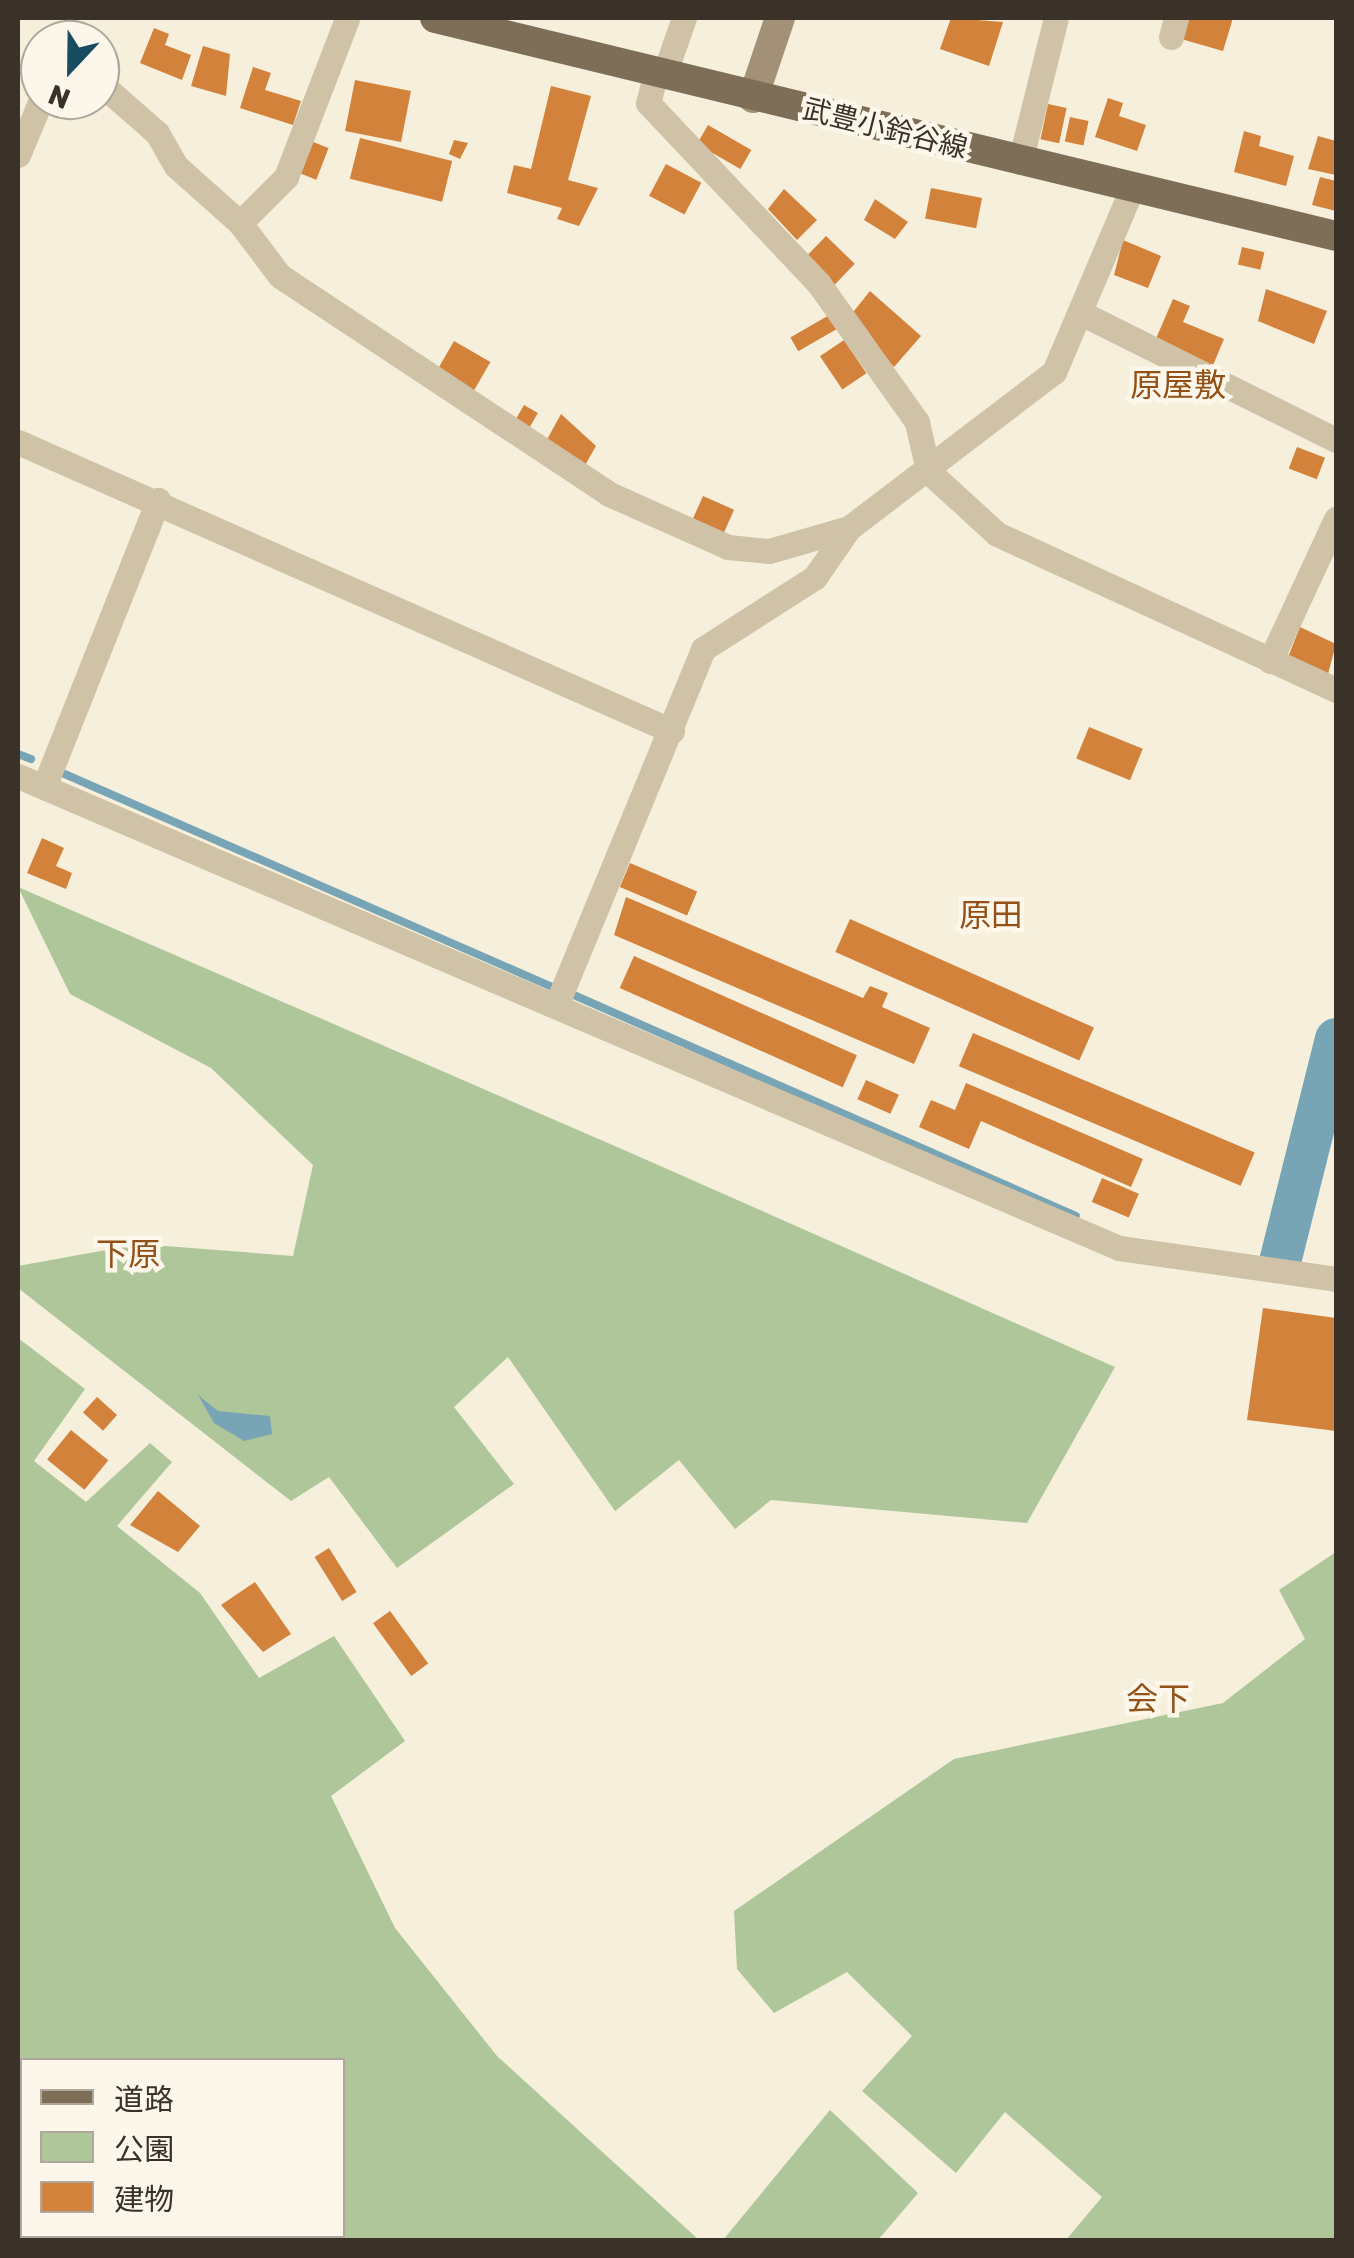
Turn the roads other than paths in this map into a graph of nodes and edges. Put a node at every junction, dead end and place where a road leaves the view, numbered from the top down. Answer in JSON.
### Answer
{"nodes":[{"id":1,"x":435,"y":18,"type":"edge"},
{"id":2,"x":684,"y":18,"type":"edge"},
{"id":3,"x":780,"y":18,"type":"edge"},
{"id":4,"x":1056,"y":18,"type":"edge"},
{"id":5,"x":347,"y":19,"type":"edge"},
{"id":6,"x":660,"y":74,"type":"junction"},
{"id":7,"x":754,"y":98,"type":"junction"},
{"id":8,"x":120,"y":102,"type":"edge"},
{"id":9,"x":32,"y":120,"type":"edge"},
{"id":10,"x":18,"y":155,"type":"edge"},
{"id":11,"x":1020,"y":162,"type":"junction"},
{"id":12,"x":1132,"y":188,"type":"junction"},
{"id":13,"x":240,"y":224,"type":"junction"},
{"id":14,"x":1336,"y":236,"type":"edge"},
{"id":15,"x":1081,"y":313,"type":"junction"},
{"id":16,"x":1336,"y":440,"type":"edge"},
{"id":17,"x":18,"y":442,"type":"edge"},
{"id":18,"x":928,"y":471,"type":"junction"},
{"id":19,"x":158,"y":500,"type":"junction"},
{"id":20,"x":1336,"y":519,"type":"edge"},
{"id":21,"x":849,"y":528,"type":"junction"},
{"id":22,"x":1270,"y":661,"type":"junction"},
{"id":23,"x":1336,"y":690,"type":"edge"},
{"id":24,"x":672,"y":731,"type":"junction"},
{"id":25,"x":18,"y":776,"type":"edge"},
{"id":26,"x":44,"y":787,"type":"junction"},
{"id":27,"x":556,"y":1006,"type":"junction"},
{"id":28,"x":1336,"y":1278,"type":"edge"}],
"edges":[{"from":1,"to":6,"type":"main road","name":"武豊小鈴谷線"},
{"from":2,"to":6,"type":"street"},
{"from":3,"to":7,"type":"street"},
{"from":4,"to":11,"type":"street"},
{"from":5,"to":13,"type":"street"},
{"from":6,"to":7,"type":"main road","name":"武豊小鈴谷線"},
{"from":6,"to":18,"type":"street"},
{"from":7,"to":11,"type":"main road","name":"武豊小鈴谷線"},
{"from":8,"to":13,"type":"street"},
{"from":9,"to":10,"type":"street"},
{"from":11,"to":12,"type":"main road","name":"武豊小鈴谷線"},
{"from":12,"to":14,"type":"main road","name":"武豊小鈴谷線"},
{"from":12,"to":15,"type":"street"},
{"from":13,"to":21,"type":"street"},
{"from":15,"to":16,"type":"street"},
{"from":15,"to":18,"type":"street"},
{"from":17,"to":19,"type":"street"},
{"from":18,"to":21,"type":"street"},
{"from":18,"to":22,"type":"street"},
{"from":19,"to":24,"type":"street"},
{"from":19,"to":26,"type":"street"},
{"from":20,"to":22,"type":"street"},
{"from":21,"to":24,"type":"street"},
{"from":22,"to":23,"type":"street"},
{"from":24,"to":27,"type":"street"},
{"from":25,"to":26,"type":"street"},
{"from":26,"to":27,"type":"street"},
{"from":27,"to":28,"type":"street"}]}
